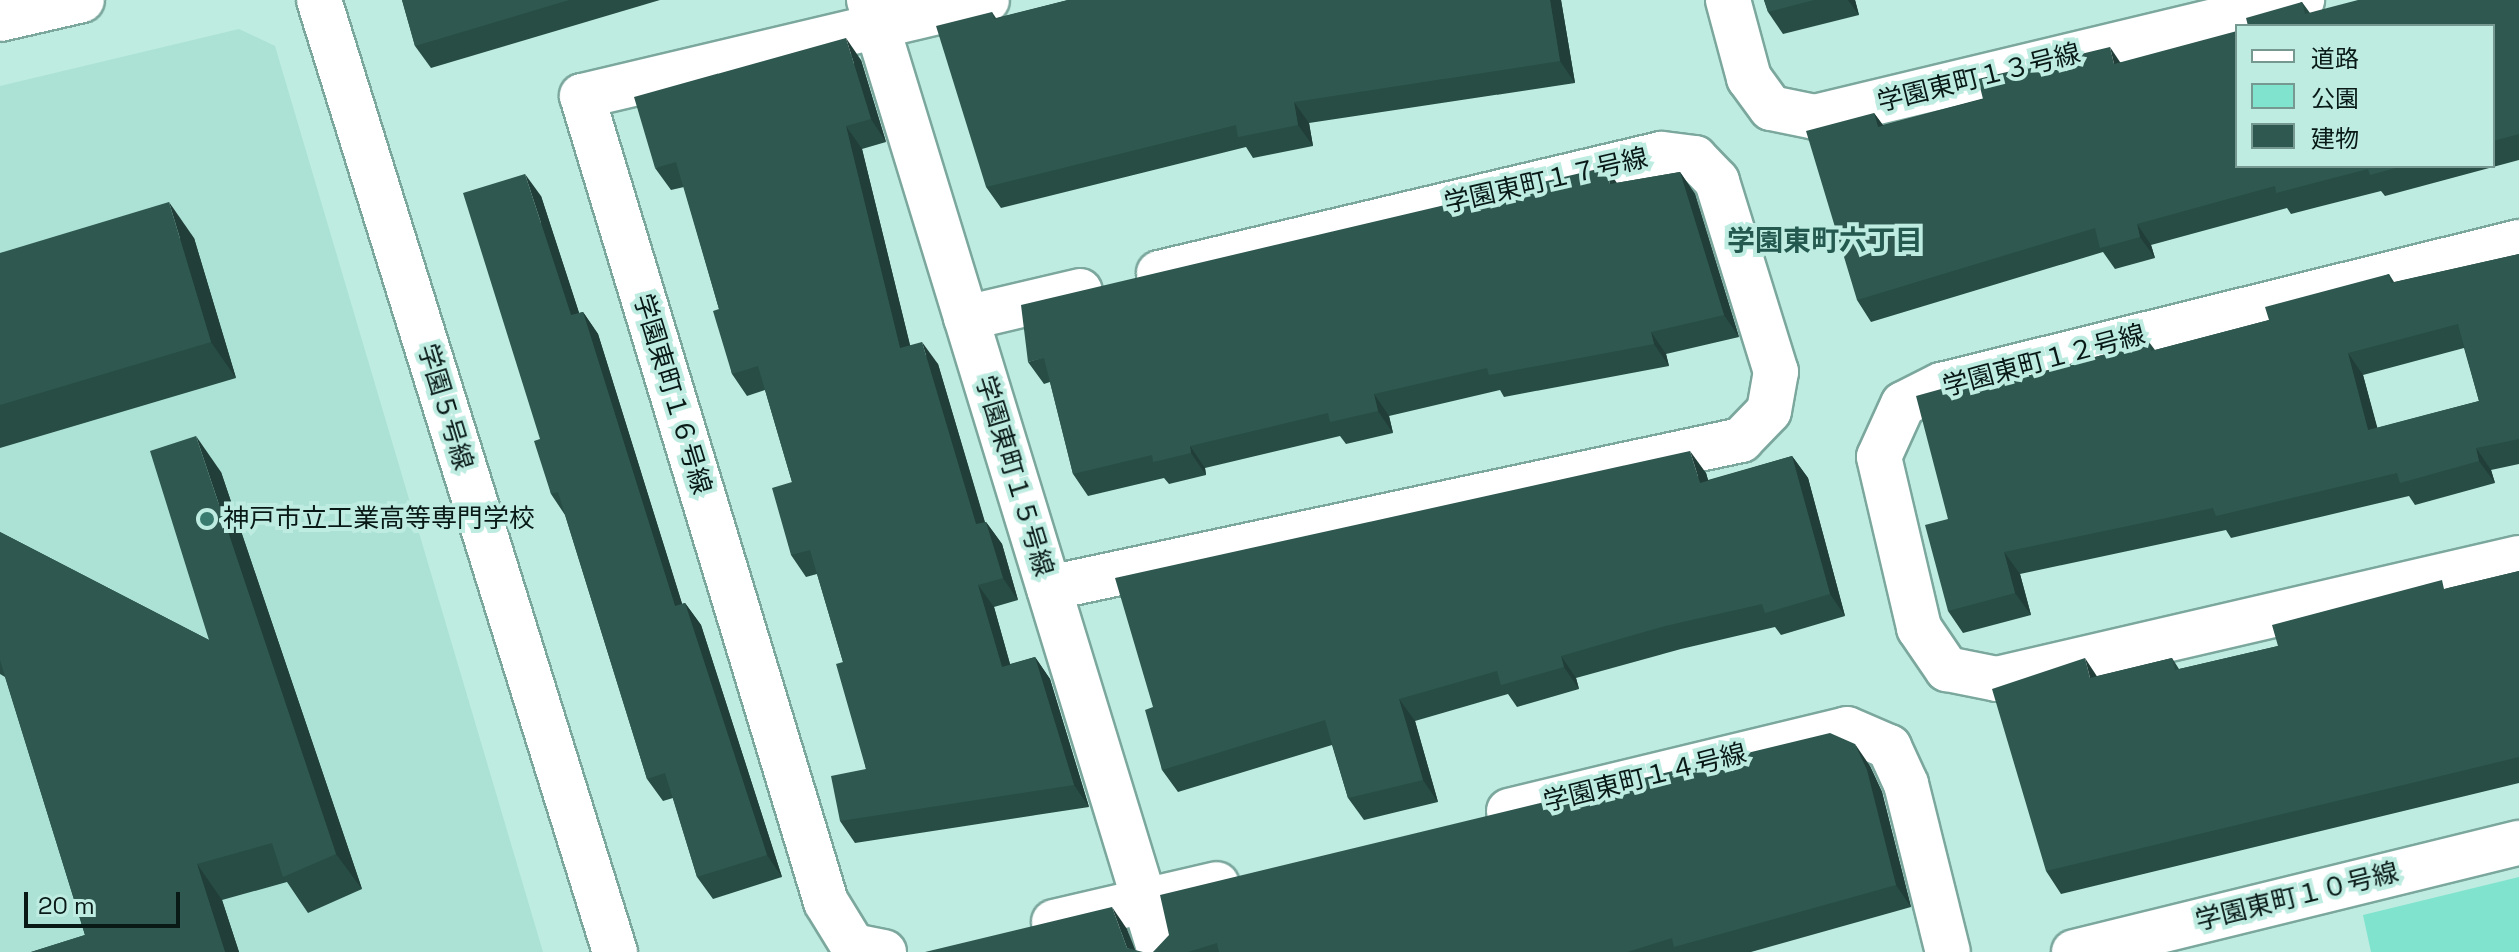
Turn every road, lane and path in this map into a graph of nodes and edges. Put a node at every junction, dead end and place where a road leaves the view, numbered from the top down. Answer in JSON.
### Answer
{"nodes":[{"id":1,"x":82,"y":0,"type":"edge"},
{"id":2,"x":319,"y":0,"type":"edge"},
{"id":3,"x":987,"y":0,"type":"edge"},
{"id":4,"x":1728,"y":0,"type":"edge"},
{"id":5,"x":2302,"y":0,"type":"edge"},
{"id":6,"x":872,"y":12,"type":"edge"},
{"id":7,"x":0,"y":19,"type":"edge"},
{"id":8,"x":2519,"y":242,"type":"edge"},
{"id":9,"x":966,"y":318,"type":"junction"},
{"id":10,"x":2519,"y":558,"type":"edge"},
{"id":11,"x":1049,"y":588,"type":"junction"},
{"id":12,"x":1467,"y":822,"type":"edge"},
{"id":13,"x":2519,"y":843,"type":"edge"},
{"id":14,"x":1252,"y":875,"type":"edge"},
{"id":15,"x":1145,"y":901,"type":"junction"},
{"id":16,"x":1005,"y":934,"type":"edge"},
{"id":17,"x":615,"y":952,"type":"edge"},
{"id":18,"x":884,"y":952,"type":"edge"},
{"id":19,"x":1160,"y":952,"type":"edge"},
{"id":20,"x":1948,"y":952,"type":"edge"},
{"id":21,"x":2074,"y":952,"type":"edge"}],
"edges":[{"from":1,"to":7,"type":"street"},
{"from":2,"to":17,"type":"street","name":"学園５号線"},
{"from":3,"to":6,"type":"street"},
{"from":4,"to":5,"type":"street","name":"学園東町１３号線"},
{"from":6,"to":9,"type":"street","name":"学園東町１５号線"},
{"from":6,"to":18,"type":"street","name":"学園東町１６号線"},
{"from":8,"to":10,"type":"street","name":"学園東町１２号線"},
{"from":9,"to":11,"type":"street","name":"学園東町１５号線"},
{"from":9,"to":11,"type":"street","name":"学園東町１７号線"},
{"from":11,"to":15,"type":"street","name":"学園東町１５号線"},
{"from":12,"to":20,"type":"street","name":"学園東町１４号線"},
{"from":13,"to":21,"type":"street","name":"学園東町１０号線"},
{"from":14,"to":15,"type":"street"},
{"from":15,"to":16,"type":"street"},
{"from":15,"to":19,"type":"street","name":"学園東町１５号線"}]}
